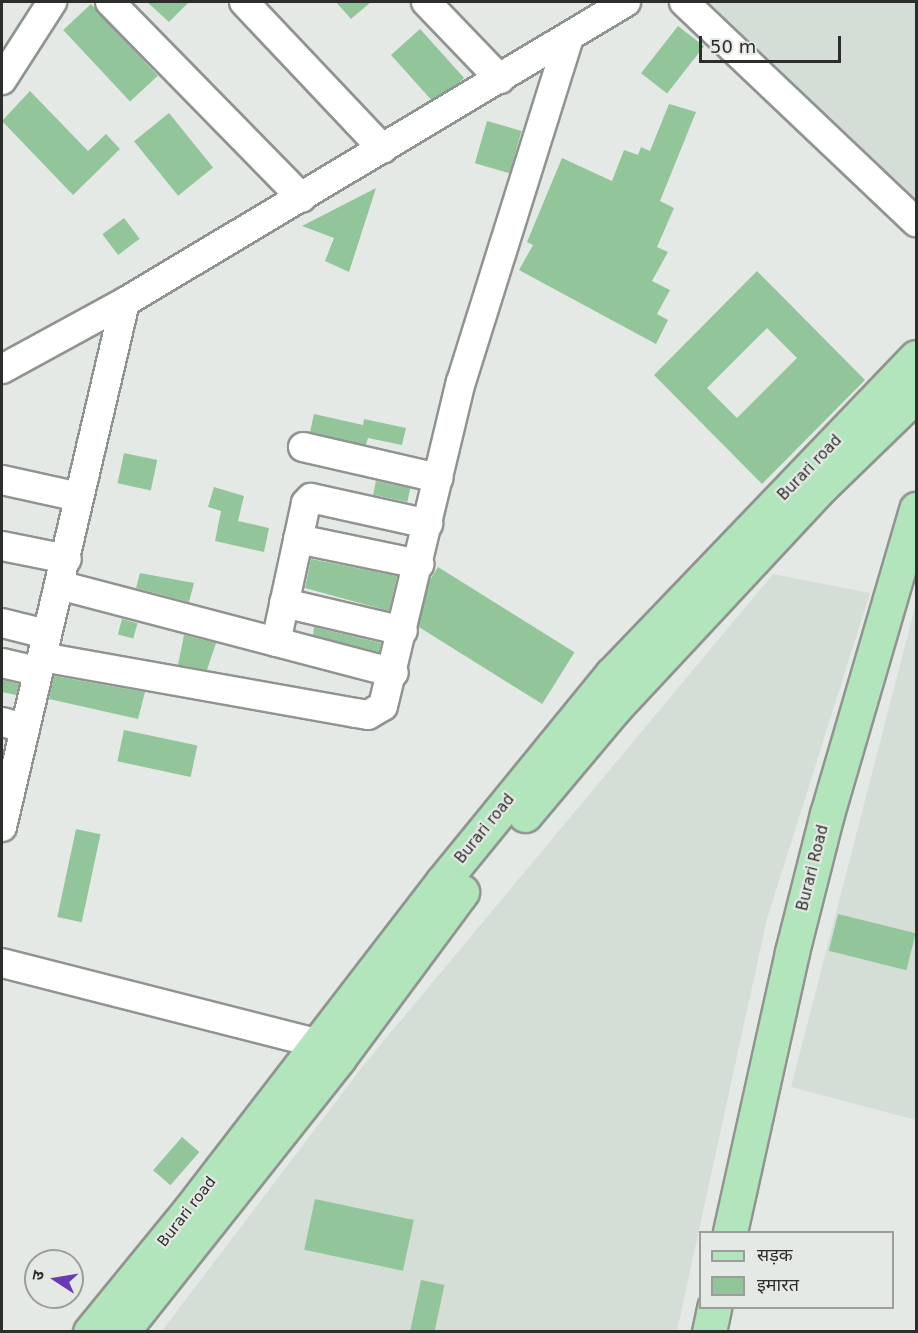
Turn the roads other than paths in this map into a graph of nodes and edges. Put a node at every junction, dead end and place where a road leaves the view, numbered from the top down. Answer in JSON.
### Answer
{"nodes":[{"id":1,"x":52,"y":2,"type":"edge"},
{"id":2,"x":110,"y":2,"type":"edge"},
{"id":3,"x":244,"y":2,"type":"edge"},
{"id":4,"x":426,"y":2,"type":"edge"},
{"id":5,"x":626,"y":2,"type":"edge"},
{"id":6,"x":687,"y":3,"type":"edge"},
{"id":7,"x":569,"y":36,"type":"junction"},
{"id":8,"x":500,"y":79,"type":"junction"},
{"id":9,"x":2,"y":80,"type":"edge"},
{"id":10,"x":383,"y":149,"type":"junction"},
{"id":11,"x":302,"y":198,"type":"junction"},
{"id":12,"x":916,"y":222,"type":"edge"},
{"id":13,"x":125,"y":302,"type":"junction"},
{"id":14,"x":916,"y":357,"type":"edge"},
{"id":15,"x":2,"y":369,"type":"edge"},
{"id":16,"x":916,"y":395,"type":"edge"},
{"id":17,"x":303,"y":447,"type":"dead end"},
{"id":18,"x":438,"y":478,"type":"junction"},
{"id":19,"x":2,"y":480,"type":"edge"},
{"id":20,"x":79,"y":497,"type":"junction"},
{"id":21,"x":916,"y":509,"type":"edge"},
{"id":22,"x":428,"y":524,"type":"junction"},
{"id":23,"x":298,"y":539,"type":"junction"},
{"id":24,"x":2,"y":546,"type":"edge"},
{"id":25,"x":419,"y":564,"type":"junction"},
{"id":26,"x":63,"y":572,"type":"junction"},
{"id":27,"x":284,"y":603,"type":"junction"},
{"id":28,"x":2,"y":623,"type":"edge"},
{"id":29,"x":403,"y":632,"type":"junction"},
{"id":30,"x":276,"y":642,"type":"junction"},
{"id":31,"x":42,"y":654,"type":"junction"},
{"id":32,"x":2,"y":663,"type":"edge"},
{"id":33,"x":394,"y":673,"type":"junction"},
{"id":34,"x":13,"y":725,"type":"edge"},
{"id":35,"x":5,"y":792,"type":"edge"},
{"id":36,"x":2,"y":827,"type":"edge"},
{"id":37,"x":2,"y":963,"type":"edge"},
{"id":38,"x":328,"y":1051,"type":"junction"},
{"id":39,"x":730,"y":1231,"type":"edge"},
{"id":40,"x":714,"y":1309,"type":"edge"},
{"id":41,"x":90,"y":1332,"type":"edge"},
{"id":42,"x":122,"y":1332,"type":"edge"},
{"id":43,"x":709,"y":1332,"type":"edge"}],
"edges":[{"from":1,"to":9,"type":"street"},
{"from":2,"to":11,"type":"street"},
{"from":3,"to":10,"type":"street"},
{"from":4,"to":8,"type":"street"},
{"from":5,"to":7,"type":"street"},
{"from":6,"to":12,"type":"street"},
{"from":7,"to":8,"type":"street"},
{"from":7,"to":18,"type":"street"},
{"from":8,"to":10,"type":"street"},
{"from":10,"to":11,"type":"street"},
{"from":11,"to":13,"type":"street"},
{"from":13,"to":15,"type":"street"},
{"from":13,"to":20,"type":"street"},
{"from":14,"to":38,"type":"main road","name":"Burari road"},
{"from":16,"to":38,"type":"main road","name":"Burari road"},
{"from":17,"to":18,"type":"street"},
{"from":18,"to":22,"type":"street"},
{"from":19,"to":20,"type":"street"},
{"from":20,"to":26,"type":"street"},
{"from":21,"to":39,"type":"main road","name":"Burari Road"},
{"from":22,"to":23,"type":"street"},
{"from":22,"to":25,"type":"street"},
{"from":23,"to":25,"type":"street"},
{"from":23,"to":27,"type":"street"},
{"from":24,"to":26,"type":"street"},
{"from":25,"to":29,"type":"street"},
{"from":26,"to":30,"type":"street"},
{"from":26,"to":31,"type":"street"},
{"from":27,"to":29,"type":"street"},
{"from":27,"to":30,"type":"street"},
{"from":28,"to":31,"type":"street"},
{"from":29,"to":33,"type":"street"},
{"from":30,"to":33,"type":"street"},
{"from":31,"to":32,"type":"street"},
{"from":31,"to":33,"type":"street"},
{"from":31,"to":34,"type":"street"},
{"from":34,"to":35,"type":"street"},
{"from":35,"to":36,"type":"street"},
{"from":37,"to":38,"type":"street"},
{"from":38,"to":41,"type":"main road","name":"Burari road"},
{"from":38,"to":42,"type":"main road","name":"Burari road"},
{"from":40,"to":43,"type":"main road"}]}
